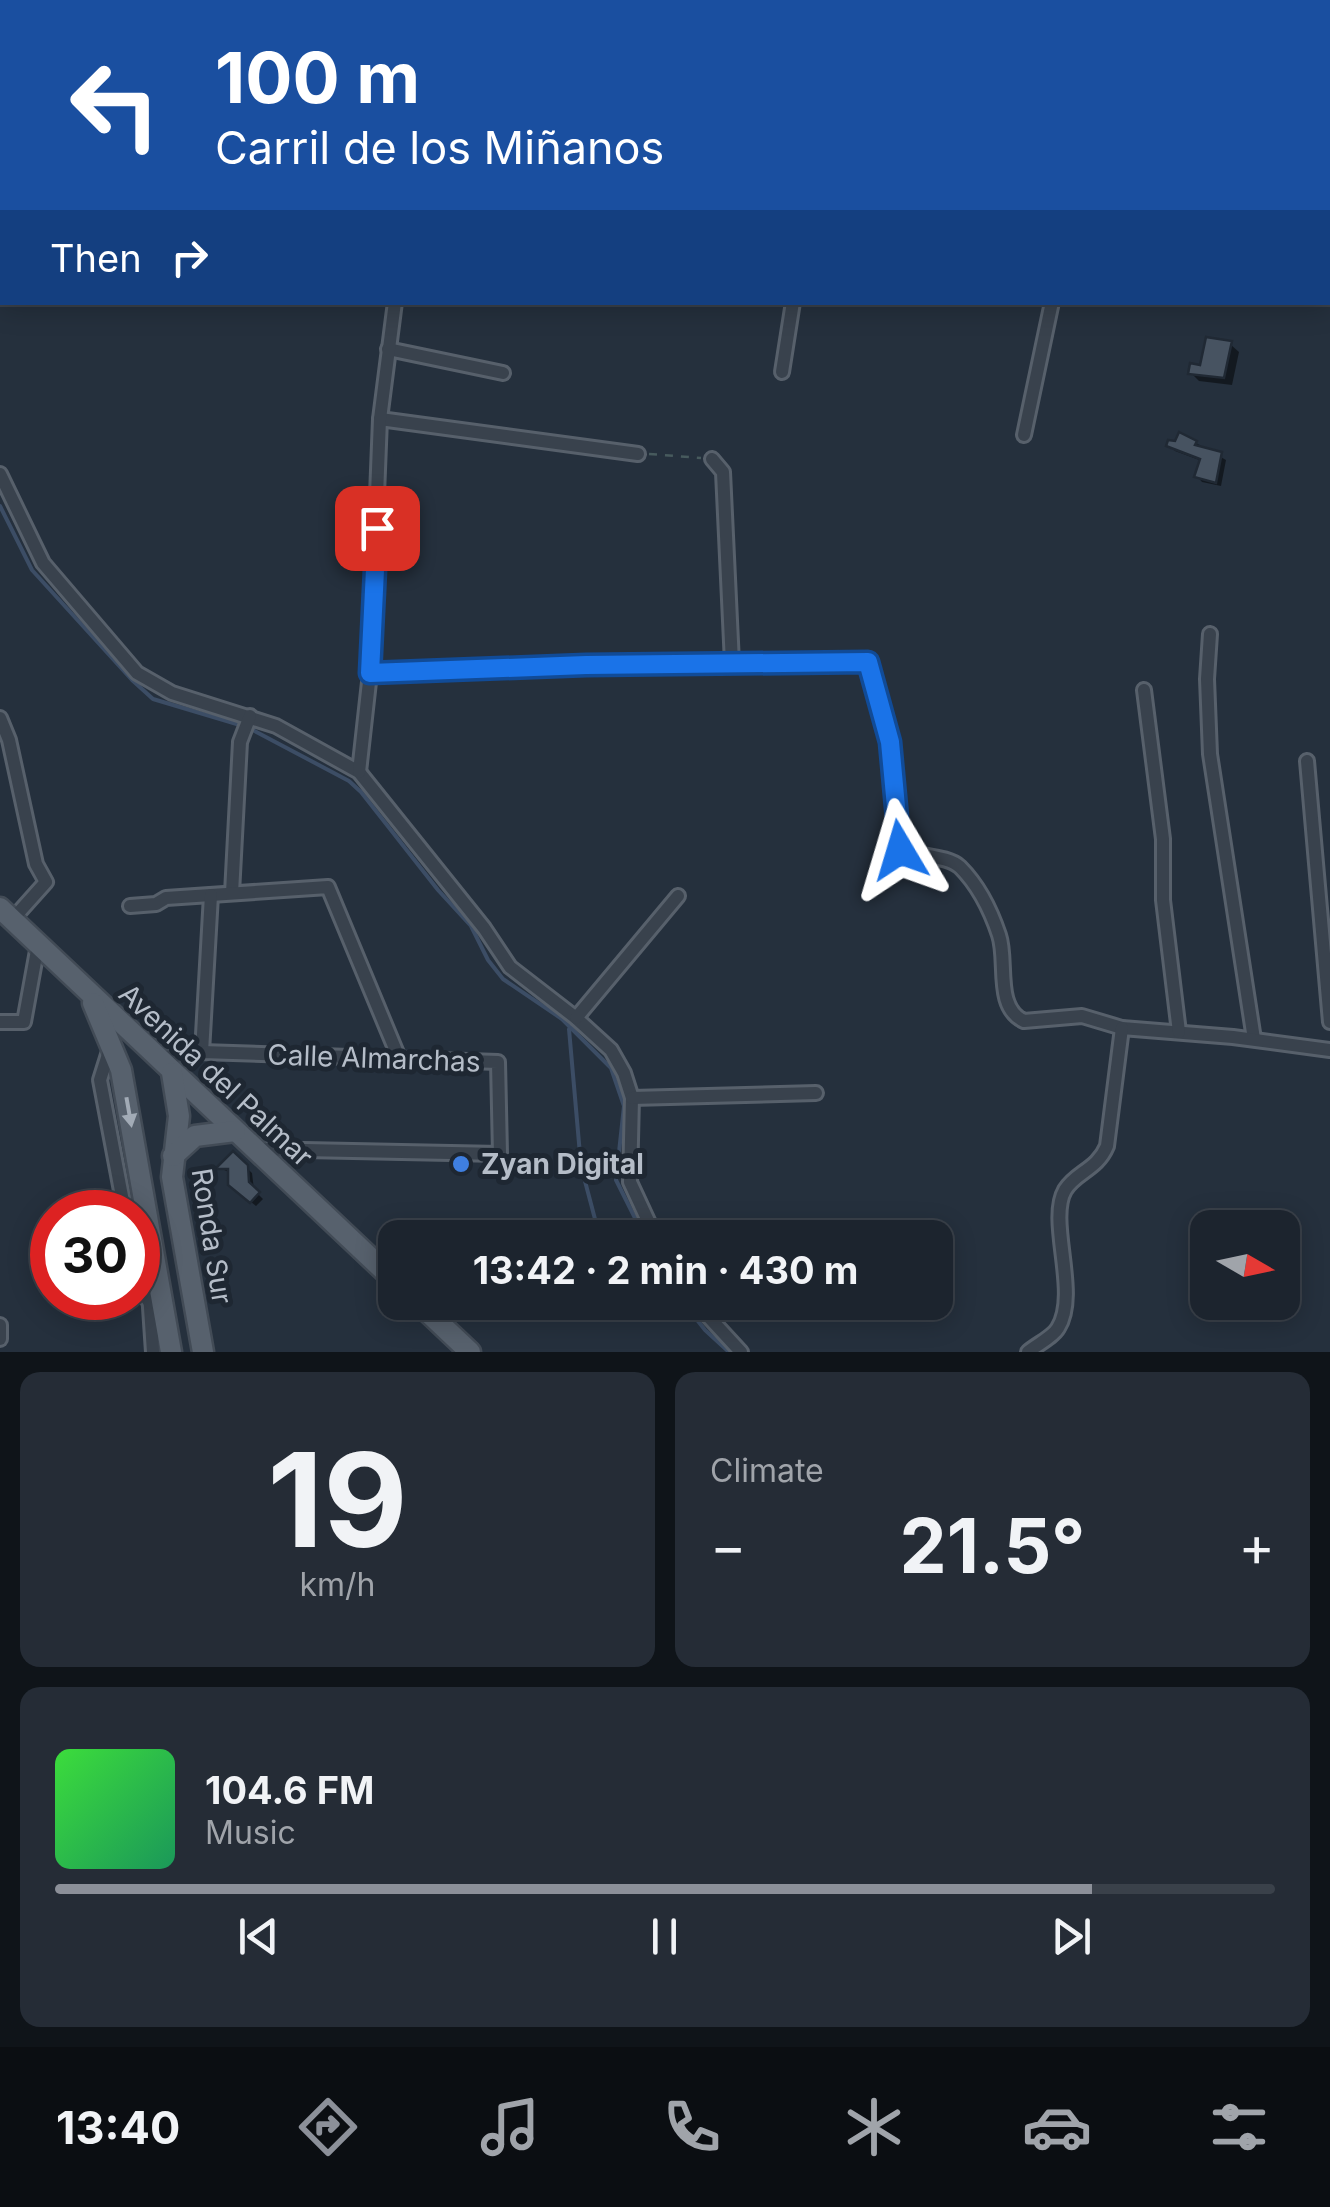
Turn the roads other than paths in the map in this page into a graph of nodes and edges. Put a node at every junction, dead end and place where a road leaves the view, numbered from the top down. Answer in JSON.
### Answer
{"nodes":[{"id":1,"x":395,"y":305,"type":"edge"},
{"id":2,"x":793,"y":305,"type":"edge"},
{"id":3,"x":1051,"y":305,"type":"edge"},
{"id":4,"x":388,"y":349,"type":"junction"},
{"id":5,"x":782,"y":372,"type":"dead end"},
{"id":6,"x":503,"y":373,"type":"dead end"},
{"id":7,"x":380,"y":419,"type":"junction"},
{"id":8,"x":1024,"y":435,"type":"dead end"},
{"id":9,"x":638,"y":454,"type":"road end"},
{"id":10,"x":712,"y":459,"type":"road end"},
{"id":11,"x":0,"y":474,"type":"edge"},
{"id":12,"x":1210,"y":634,"type":"dead end"},
{"id":13,"x":732,"y":663,"type":"junction"},
{"id":14,"x":370,"y":673,"type":"junction"},
{"id":15,"x":1144,"y":690,"type":"dead end"},
{"id":16,"x":250,"y":716,"type":"junction"},
{"id":17,"x":0,"y":718,"type":"edge"},
{"id":18,"x":1307,"y":761,"type":"dead end"},
{"id":19,"x":359,"y":772,"type":"junction"},
{"id":20,"x":232,"y":893,"type":"junction"},
{"id":21,"x":212,"y":894,"type":"junction"},
{"id":22,"x":678,"y":896,"type":"dead end"},
{"id":23,"x":130,"y":906,"type":"dead end"},
{"id":24,"x":6,"y":914,"type":"edge"},
{"id":25,"x":38,"y":944,"type":"junction"},
{"id":26,"x":84,"y":988,"type":"junction"},
{"id":27,"x":576,"y":1018,"type":"junction"},
{"id":28,"x":0,"y":1022,"type":"edge"},
{"id":29,"x":1330,"y":1022,"type":"edge"},
{"id":30,"x":1122,"y":1028,"type":"junction"},
{"id":31,"x":1179,"y":1032,"type":"junction"},
{"id":32,"x":1254,"y":1039,"type":"junction"},
{"id":33,"x":112,"y":1043,"type":"junction"},
{"id":34,"x":1330,"y":1050,"type":"edge"},
{"id":35,"x":202,"y":1052,"type":"junction"},
{"id":36,"x":399,"y":1058,"type":"junction"},
{"id":37,"x":165,"y":1064,"type":"junction"},
{"id":38,"x":816,"y":1093,"type":"dead end"},
{"id":39,"x":632,"y":1098,"type":"junction"},
{"id":40,"x":235,"y":1130,"type":"junction"},
{"id":41,"x":255,"y":1149,"type":"junction"},
{"id":42,"x":173,"y":1156,"type":"junction"},
{"id":43,"x":142,"y":1183,"type":"junction"},
{"id":44,"x":121,"y":1190,"type":"edge"},
{"id":45,"x":143,"y":1190,"type":"edge"},
{"id":46,"x":647,"y":1220,"type":"edge"},
{"id":47,"x":188,"y":1264,"type":"junction"},
{"id":48,"x":378,"y":1265,"type":"edge"},
{"id":49,"x":160,"y":1286,"type":"edge"},
{"id":50,"x":151,"y":1320,"type":"edge"},
{"id":51,"x":437,"y":1320,"type":"edge"},
{"id":52,"x":712,"y":1320,"type":"edge"},
{"id":53,"x":0,"y":1325,"type":"edge"},
{"id":54,"x":0,"y":1340,"type":"edge"},
{"id":55,"x":153,"y":1352,"type":"edge"},
{"id":56,"x":172,"y":1352,"type":"edge"},
{"id":57,"x":204,"y":1352,"type":"edge"},
{"id":58,"x":470,"y":1352,"type":"edge"},
{"id":59,"x":741,"y":1352,"type":"edge"},
{"id":60,"x":1028,"y":1352,"type":"edge"}],
"edges":[{"from":1,"to":4,"type":"street"},
{"from":2,"to":5,"type":"street"},
{"from":3,"to":8,"type":"street"},
{"from":4,"to":6,"type":"street"},
{"from":4,"to":7,"type":"street"},
{"from":7,"to":9,"type":"street"},
{"from":7,"to":14,"type":"street"},
{"from":10,"to":13,"type":"street"},
{"from":11,"to":16,"type":"street"},
{"from":12,"to":32,"type":"street"},
{"from":13,"to":14,"type":"street"},
{"from":13,"to":30,"type":"street"},
{"from":14,"to":19,"type":"street"},
{"from":15,"to":31,"type":"street"},
{"from":16,"to":19,"type":"street"},
{"from":16,"to":20,"type":"street"},
{"from":17,"to":24,"type":"street"},
{"from":18,"to":29,"type":"street"},
{"from":19,"to":27,"type":"street"},
{"from":20,"to":21,"type":"street"},
{"from":20,"to":36,"type":"street"},
{"from":21,"to":23,"type":"street"},
{"from":21,"to":35,"type":"street"},
{"from":22,"to":27,"type":"street"},
{"from":24,"to":25,"type":"main road","name":"Avenida del Palmar"},
{"from":25,"to":26,"type":"main road","name":"Avenida del Palmar"},
{"from":25,"to":28,"type":"street"},
{"from":26,"to":33,"type":"main road"},
{"from":26,"to":37,"type":"main road","name":"Avenida del Palmar"},
{"from":27,"to":39,"type":"street"},
{"from":30,"to":31,"type":"street"},
{"from":30,"to":60,"type":"street"},
{"from":31,"to":32,"type":"street"},
{"from":32,"to":34,"type":"street"},
{"from":33,"to":43,"type":"main road","one_way":true},
{"from":33,"to":44,"type":"street"},
{"from":35,"to":36,"type":"street","name":"Calle Almarchas"},
{"from":35,"to":37,"type":"street","name":"Calle Almarchas"},
{"from":36,"to":41,"type":"street","name":"Calle Almarchas"},
{"from":37,"to":40,"type":"main road","name":"Avenida del Palmar"},
{"from":37,"to":42,"type":"main road","name":"Ronda Sur"},
{"from":38,"to":39,"type":"street"},
{"from":39,"to":46,"type":"street"},
{"from":40,"to":41,"type":"main road","name":"Avenida del Palmar"},
{"from":40,"to":42,"type":"main road"},
{"from":41,"to":48,"type":"main road","name":"Avenida del Palmar"},
{"from":42,"to":47,"type":"main road","name":"Ronda Sur"},
{"from":43,"to":45,"type":"main road"},
{"from":43,"to":47,"type":"main road"},
{"from":47,"to":57,"type":"main road","name":"Ronda Sur"},
{"from":49,"to":56,"type":"main road"},
{"from":50,"to":55,"type":"street"},
{"from":51,"to":58,"type":"main road"},
{"from":52,"to":59,"type":"street"},
{"from":53,"to":54,"type":"street"}]}
